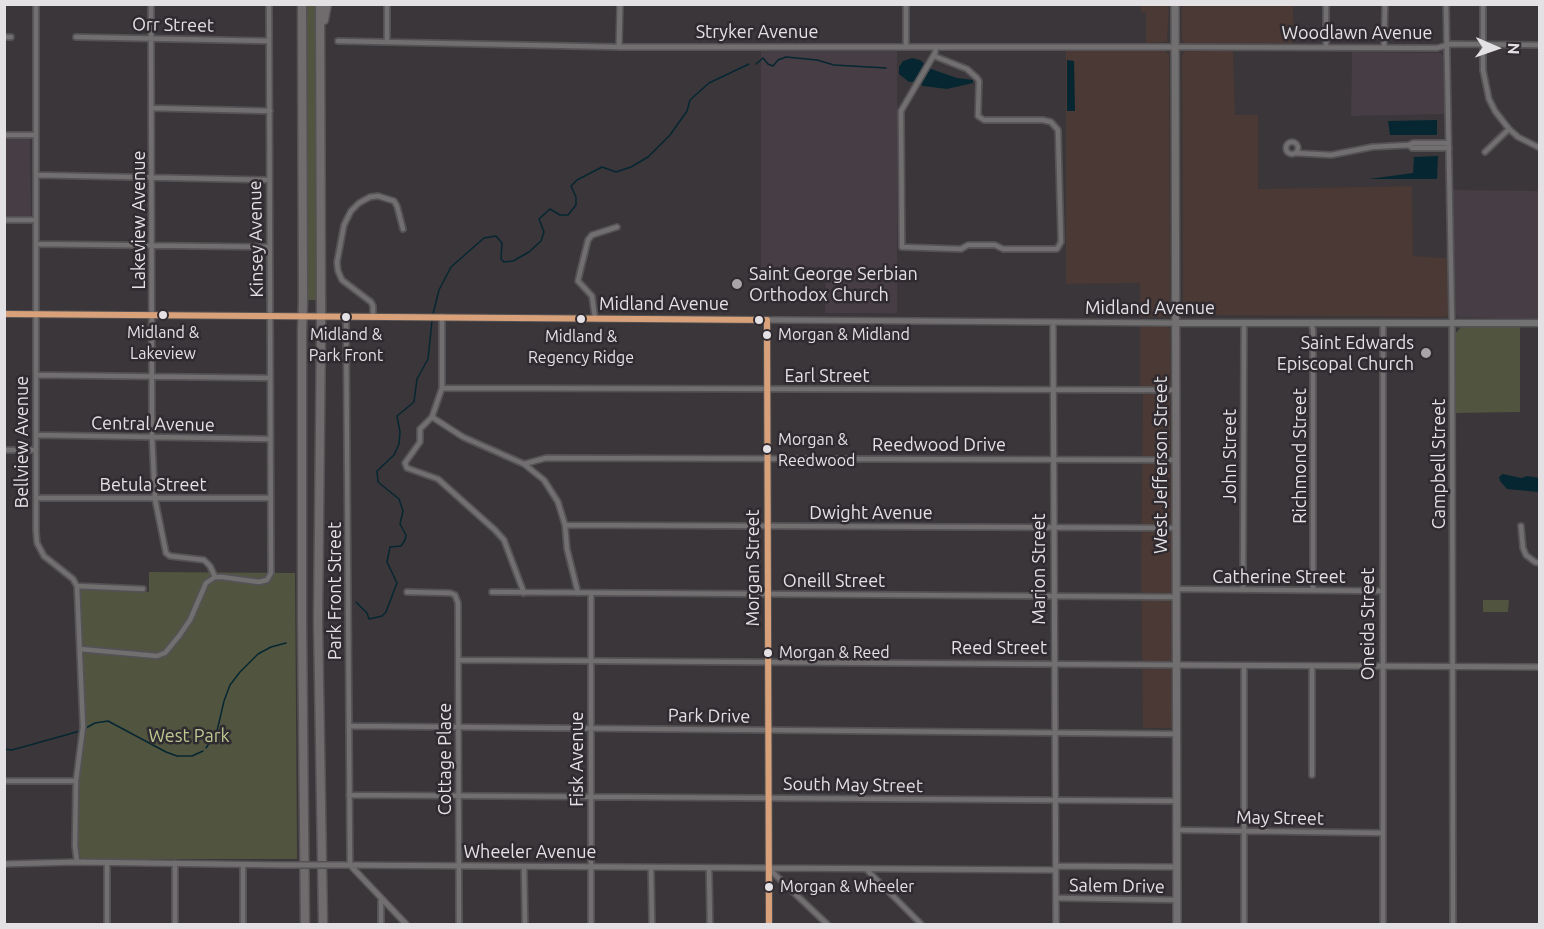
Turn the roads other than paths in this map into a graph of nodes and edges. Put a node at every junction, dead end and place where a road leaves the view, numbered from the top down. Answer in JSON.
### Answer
{"nodes":[{"id":1,"x":36,"y":4,"type":"edge"},
{"id":2,"x":152,"y":4,"type":"edge"},
{"id":3,"x":269,"y":4,"type":"edge"},
{"id":4,"x":302,"y":4,"type":"edge"},
{"id":5,"x":320,"y":4,"type":"edge"},
{"id":6,"x":327,"y":4,"type":"edge"},
{"id":7,"x":387,"y":4,"type":"edge"},
{"id":8,"x":620,"y":4,"type":"edge"},
{"id":9,"x":906,"y":4,"type":"edge"},
{"id":10,"x":1175,"y":4,"type":"edge"},
{"id":11,"x":1326,"y":4,"type":"edge"},
{"id":12,"x":1385,"y":4,"type":"edge"},
{"id":13,"x":1446,"y":4,"type":"edge"},
{"id":14,"x":1483,"y":4,"type":"edge"},
{"id":15,"x":4,"y":37,"type":"edge"},
{"id":16,"x":11,"y":37,"type":"dead end"},
{"id":17,"x":76,"y":37,"type":"dead end"},
{"id":18,"x":152,"y":38,"type":"junction"},
{"id":19,"x":270,"y":41,"type":"junction"},
{"id":20,"x":320,"y":41,"type":"junction"},
{"id":21,"x":338,"y":42,"type":"dead end"},
{"id":22,"x":387,"y":42,"type":"junction"},
{"id":23,"x":1484,"y":44,"type":"junction"},
{"id":24,"x":1446,"y":45,"type":"junction"},
{"id":25,"x":1539,"y":45,"type":"edge"},
{"id":26,"x":620,"y":46,"type":"junction"},
{"id":27,"x":906,"y":47,"type":"junction"},
{"id":28,"x":936,"y":47,"type":"junction"},
{"id":29,"x":1175,"y":47,"type":"junction"},
{"id":30,"x":1326,"y":47,"type":"junction"},
{"id":31,"x":1384,"y":48,"type":"junction"},
{"id":32,"x":934,"y":56,"type":"junction"},
{"id":33,"x":152,"y":108,"type":"junction"},
{"id":34,"x":270,"y":111,"type":"junction"},
{"id":35,"x":1509,"y":129,"type":"junction"},
{"id":36,"x":4,"y":135,"type":"edge"},
{"id":37,"x":36,"y":135,"type":"junction"},
{"id":38,"x":1449,"y":146,"type":"junction"},
{"id":39,"x":1539,"y":148,"type":"edge"},
{"id":40,"x":1485,"y":152,"type":"dead end"},
{"id":41,"x":1296,"y":153,"type":"dead end"},
{"id":42,"x":36,"y":175,"type":"junction"},
{"id":43,"x":153,"y":177,"type":"junction"},
{"id":44,"x":269,"y":180,"type":"junction"},
{"id":45,"x":4,"y":220,"type":"edge"},
{"id":46,"x":36,"y":220,"type":"junction"},
{"id":47,"x":617,"y":227,"type":"dead end"},
{"id":48,"x":403,"y":229,"type":"dead end"},
{"id":49,"x":36,"y":243,"type":"junction"},
{"id":50,"x":153,"y":245,"type":"junction"},
{"id":51,"x":270,"y":247,"type":"junction"},
{"id":52,"x":4,"y":314,"type":"edge"},
{"id":53,"x":36,"y":314,"type":"junction"},
{"id":54,"x":153,"y":315,"type":"junction"},
{"id":55,"x":271,"y":316,"type":"junction"},
{"id":56,"x":346,"y":316,"type":"junction"},
{"id":57,"x":373,"y":317,"type":"junction"},
{"id":58,"x":442,"y":317,"type":"junction"},
{"id":59,"x":595,"y":318,"type":"junction"},
{"id":60,"x":767,"y":320,"type":"junction"},
{"id":61,"x":1053,"y":322,"type":"junction"},
{"id":62,"x":1176,"y":323,"type":"junction"},
{"id":63,"x":1244,"y":323,"type":"junction"},
{"id":64,"x":1311,"y":323,"type":"junction"},
{"id":65,"x":1383,"y":323,"type":"junction"},
{"id":66,"x":1452,"y":323,"type":"junction"},
{"id":67,"x":1539,"y":323,"type":"edge"},
{"id":68,"x":36,"y":375,"type":"junction"},
{"id":69,"x":153,"y":377,"type":"junction"},
{"id":70,"x":270,"y":378,"type":"junction"},
{"id":71,"x":442,"y":388,"type":"junction"},
{"id":72,"x":767,"y":389,"type":"junction"},
{"id":73,"x":1053,"y":390,"type":"junction"},
{"id":74,"x":1176,"y":390,"type":"junction"},
{"id":75,"x":432,"y":417,"type":"junction"},
{"id":76,"x":36,"y":435,"type":"junction"},
{"id":77,"x":152,"y":437,"type":"junction"},
{"id":78,"x":270,"y":438,"type":"junction"},
{"id":79,"x":4,"y":450,"type":"edge"},
{"id":80,"x":36,"y":450,"type":"junction"},
{"id":81,"x":767,"y":457,"type":"junction"},
{"id":82,"x":1053,"y":459,"type":"junction"},
{"id":83,"x":1176,"y":460,"type":"junction"},
{"id":84,"x":524,"y":464,"type":"junction"},
{"id":85,"x":36,"y":498,"type":"junction"},
{"id":86,"x":270,"y":498,"type":"junction"},
{"id":87,"x":155,"y":499,"type":"junction"},
{"id":88,"x":566,"y":525,"type":"junction"},
{"id":89,"x":768,"y":526,"type":"junction"},
{"id":90,"x":1521,"y":526,"type":"dead end"},
{"id":91,"x":1053,"y":527,"type":"junction"},
{"id":92,"x":1176,"y":528,"type":"junction"},
{"id":93,"x":1539,"y":563,"type":"edge"},
{"id":94,"x":215,"y":577,"type":"junction"},
{"id":95,"x":77,"y":586,"type":"junction"},
{"id":96,"x":143,"y":589,"type":"dead end"},
{"id":97,"x":1243,"y":590,"type":"junction"},
{"id":98,"x":1313,"y":590,"type":"junction"},
{"id":99,"x":1382,"y":591,"type":"junction"},
{"id":100,"x":407,"y":592,"type":"dead end"},
{"id":101,"x":492,"y":592,"type":"dead end"},
{"id":102,"x":524,"y":593,"type":"junction"},
{"id":103,"x":578,"y":593,"type":"junction"},
{"id":104,"x":591,"y":593,"type":"junction"},
{"id":105,"x":1176,"y":593,"type":"junction"},
{"id":106,"x":768,"y":594,"type":"junction"},
{"id":107,"x":1053,"y":596,"type":"junction"},
{"id":108,"x":80,"y":650,"type":"junction"},
{"id":109,"x":458,"y":660,"type":"junction"},
{"id":110,"x":591,"y":660,"type":"junction"},
{"id":111,"x":768,"y":662,"type":"junction"},
{"id":112,"x":1055,"y":663,"type":"junction"},
{"id":113,"x":1177,"y":665,"type":"junction"},
{"id":114,"x":1244,"y":666,"type":"junction"},
{"id":115,"x":1312,"y":666,"type":"junction"},
{"id":116,"x":1381,"y":666,"type":"junction"},
{"id":117,"x":1453,"y":667,"type":"junction"},
{"id":118,"x":1539,"y":667,"type":"edge"},
{"id":119,"x":349,"y":726,"type":"junction"},
{"id":120,"x":459,"y":727,"type":"junction"},
{"id":121,"x":590,"y":728,"type":"junction"},
{"id":122,"x":768,"y":730,"type":"junction"},
{"id":123,"x":1056,"y":732,"type":"junction"},
{"id":124,"x":1177,"y":734,"type":"junction"},
{"id":125,"x":1312,"y":775,"type":"dead end"},
{"id":126,"x":4,"y":781,"type":"edge"},
{"id":127,"x":76,"y":781,"type":"junction"},
{"id":128,"x":349,"y":795,"type":"junction"},
{"id":129,"x":459,"y":795,"type":"junction"},
{"id":130,"x":590,"y":796,"type":"junction"},
{"id":131,"x":769,"y":798,"type":"junction"},
{"id":132,"x":1056,"y":800,"type":"junction"},
{"id":133,"x":1177,"y":801,"type":"junction"},
{"id":134,"x":1177,"y":830,"type":"junction"},
{"id":135,"x":1243,"y":831,"type":"junction"},
{"id":136,"x":1382,"y":833,"type":"junction"},
{"id":137,"x":77,"y":862,"type":"junction"},
{"id":138,"x":107,"y":862,"type":"junction"},
{"id":139,"x":175,"y":863,"type":"junction"},
{"id":140,"x":4,"y":864,"type":"edge"},
{"id":141,"x":243,"y":865,"type":"junction"},
{"id":142,"x":350,"y":865,"type":"junction"},
{"id":143,"x":458,"y":866,"type":"junction"},
{"id":144,"x":524,"y":867,"type":"junction"},
{"id":145,"x":591,"y":867,"type":"junction"},
{"id":146,"x":1177,"y":867,"type":"junction"},
{"id":147,"x":651,"y":868,"type":"junction"},
{"id":148,"x":709,"y":868,"type":"junction"},
{"id":149,"x":1056,"y":868,"type":"junction"},
{"id":150,"x":769,"y":869,"type":"junction"},
{"id":151,"x":866,"y":869,"type":"junction"},
{"id":152,"x":1056,"y":898,"type":"junction"},
{"id":153,"x":381,"y":900,"type":"junction"},
{"id":154,"x":1177,"y":900,"type":"junction"},
{"id":155,"x":106,"y":924,"type":"edge"},
{"id":156,"x":175,"y":924,"type":"edge"},
{"id":157,"x":243,"y":924,"type":"edge"},
{"id":158,"x":306,"y":924,"type":"edge"},
{"id":159,"x":323,"y":924,"type":"edge"},
{"id":160,"x":381,"y":924,"type":"edge"},
{"id":161,"x":406,"y":924,"type":"edge"},
{"id":162,"x":459,"y":924,"type":"edge"},
{"id":163,"x":525,"y":924,"type":"edge"},
{"id":164,"x":591,"y":924,"type":"edge"},
{"id":165,"x":652,"y":924,"type":"edge"},
{"id":166,"x":710,"y":924,"type":"edge"},
{"id":167,"x":769,"y":924,"type":"edge"},
{"id":168,"x":827,"y":924,"type":"edge"},
{"id":169,"x":921,"y":924,"type":"edge"},
{"id":170,"x":1056,"y":924,"type":"edge"},
{"id":171,"x":1177,"y":924,"type":"edge"},
{"id":172,"x":1244,"y":924,"type":"edge"},
{"id":173,"x":1383,"y":924,"type":"edge"},
{"id":174,"x":1453,"y":924,"type":"edge"}],
"edges":[{"from":1,"to":37,"type":"street","name":"Bellview Avenue"},
{"from":2,"to":18,"type":"street","name":"Lakeview Avenue"},
{"from":3,"to":19,"type":"street","name":"Kinsey Avenue"},
{"from":4,"to":158,"type":"highway","bridge":true},
{"from":5,"to":20,"type":"highway"},
{"from":6,"to":20,"type":"highway"},
{"from":7,"to":22,"type":"street"},
{"from":8,"to":26,"type":"street"},
{"from":9,"to":27,"type":"street"},
{"from":10,"to":29,"type":"main road","name":"West Jefferson Street"},
{"from":11,"to":30,"type":"street"},
{"from":12,"to":31,"type":"street"},
{"from":13,"to":24,"type":"street","name":"Campbell Street"},
{"from":14,"to":23,"type":"street"},
{"from":15,"to":16,"type":"street"},
{"from":17,"to":18,"type":"street","name":"Orr Street"},
{"from":18,"to":19,"type":"street","name":"Orr Street"},
{"from":18,"to":33,"type":"street","name":"Lakeview Avenue"},
{"from":19,"to":34,"type":"street","name":"Kinsey Avenue"},
{"from":20,"to":159,"type":"highway","bridge":true},
{"from":21,"to":22,"type":"street","name":"Stryker Avenue"},
{"from":22,"to":26,"type":"street","name":"Stryker Avenue"},
{"from":23,"to":24,"type":"street","name":"Woodlawn Avenue"},
{"from":23,"to":25,"type":"street","name":"Woodlawn Avenue"},
{"from":23,"to":35,"type":"street"},
{"from":24,"to":31,"type":"street","name":"Woodlawn Avenue"},
{"from":24,"to":38,"type":"street","name":"Campbell Street"},
{"from":26,"to":27,"type":"street","name":"Stryker Avenue"},
{"from":27,"to":28,"type":"street","name":"Stryker Avenue"},
{"from":28,"to":29,"type":"street","name":"Stryker Avenue"},
{"from":28,"to":32,"type":"street"},
{"from":29,"to":30,"type":"street","name":"Woodlawn Avenue"},
{"from":29,"to":62,"type":"main road","name":"West Jefferson Street"},
{"from":30,"to":31,"type":"street","name":"Woodlawn Avenue"},
{"from":32,"to":32,"type":"street"},
{"from":33,"to":34,"type":"street"},
{"from":33,"to":43,"type":"street","name":"Lakeview Avenue"},
{"from":34,"to":44,"type":"street","name":"Kinsey Avenue"},
{"from":35,"to":39,"type":"street"},
{"from":35,"to":40,"type":"street"},
{"from":36,"to":37,"type":"street"},
{"from":37,"to":42,"type":"street","name":"Bellview Avenue"},
{"from":38,"to":41,"type":"street"},
{"from":38,"to":66,"type":"street","name":"Campbell Street"},
{"from":42,"to":43,"type":"street"},
{"from":42,"to":46,"type":"street","name":"Bellview Avenue"},
{"from":43,"to":44,"type":"street"},
{"from":43,"to":50,"type":"street","name":"Lakeview Avenue"},
{"from":44,"to":51,"type":"street","name":"Kinsey Avenue"},
{"from":45,"to":46,"type":"street"},
{"from":46,"to":49,"type":"street","name":"Bellview Avenue"},
{"from":47,"to":59,"type":"street"},
{"from":48,"to":57,"type":"street"},
{"from":49,"to":50,"type":"street"},
{"from":49,"to":53,"type":"street","name":"Bellview Avenue"},
{"from":50,"to":51,"type":"street"},
{"from":50,"to":54,"type":"street","name":"Lakeview Avenue"},
{"from":51,"to":55,"type":"street","name":"Kinsey Avenue"},
{"from":52,"to":53,"type":"street","name":"Midland Avenue"},
{"from":53,"to":54,"type":"street","name":"Midland Avenue"},
{"from":53,"to":68,"type":"street","name":"Bellview Avenue"},
{"from":54,"to":55,"type":"street","name":"Midland Avenue"},
{"from":54,"to":69,"type":"street","name":"Lakeview Avenue"},
{"from":55,"to":56,"type":"street","name":"Midland Avenue"},
{"from":55,"to":70,"type":"street","name":"Kinsey Avenue"},
{"from":56,"to":57,"type":"street","name":"Midland Avenue"},
{"from":56,"to":119,"type":"street","name":"Park Front Street"},
{"from":57,"to":58,"type":"street","name":"Midland Avenue"},
{"from":58,"to":59,"type":"street","name":"Midland Avenue"},
{"from":58,"to":71,"type":"street"},
{"from":59,"to":60,"type":"street","name":"Midland Avenue"},
{"from":60,"to":61,"type":"street","name":"Midland Avenue"},
{"from":60,"to":72,"type":"street","name":"Morgan Street"},
{"from":61,"to":62,"type":"street","name":"Midland Avenue"},
{"from":61,"to":73,"type":"street","name":"Marion Street"},
{"from":62,"to":63,"type":"main road","name":"Midland Avenue"},
{"from":62,"to":74,"type":"main road","name":"West Jefferson Street"},
{"from":63,"to":64,"type":"main road","name":"Midland Avenue"},
{"from":63,"to":97,"type":"street","name":"John Street"},
{"from":64,"to":65,"type":"main road","name":"Midland Avenue"},
{"from":64,"to":98,"type":"street","name":"Richmond Street"},
{"from":65,"to":66,"type":"main road","name":"Midland Avenue"},
{"from":65,"to":99,"type":"street","name":"Oneida Street"},
{"from":66,"to":67,"type":"main road","name":"Midland Avenue"},
{"from":66,"to":117,"type":"street","name":"Campbell Street"},
{"from":68,"to":69,"type":"street"},
{"from":68,"to":76,"type":"street","name":"Bellview Avenue"},
{"from":69,"to":70,"type":"street"},
{"from":69,"to":77,"type":"street","name":"Lakeview Avenue"},
{"from":70,"to":78,"type":"street","name":"Kinsey Avenue"},
{"from":71,"to":72,"type":"street","name":"Earl Street"},
{"from":71,"to":75,"type":"street"},
{"from":72,"to":73,"type":"street","name":"Earl Street"},
{"from":72,"to":81,"type":"street","name":"Morgan Street"},
{"from":73,"to":74,"type":"street","name":"Earl Street"},
{"from":73,"to":82,"type":"street","name":"Marion Street"},
{"from":74,"to":83,"type":"main road","name":"West Jefferson Street"},
{"from":75,"to":84,"type":"street"},
{"from":75,"to":102,"type":"street"},
{"from":76,"to":77,"type":"street","name":"Central Avenue"},
{"from":76,"to":80,"type":"street","name":"Bellview Avenue"},
{"from":77,"to":78,"type":"street","name":"Central Avenue"},
{"from":77,"to":87,"type":"street","name":"Lakeview Avenue"},
{"from":78,"to":86,"type":"street","name":"Kinsey Avenue"},
{"from":79,"to":80,"type":"street"},
{"from":80,"to":85,"type":"street","name":"Bellview Avenue"},
{"from":81,"to":82,"type":"street","name":"Reedwood Drive"},
{"from":81,"to":84,"type":"street","name":"Reedwood Drive"},
{"from":81,"to":89,"type":"street","name":"Morgan Street"},
{"from":82,"to":83,"type":"street","name":"Reedwood Drive"},
{"from":82,"to":91,"type":"street","name":"Marion Street"},
{"from":83,"to":92,"type":"main road","name":"West Jefferson Street"},
{"from":84,"to":88,"type":"street"},
{"from":85,"to":87,"type":"street","name":"Betula Street"},
{"from":85,"to":95,"type":"street","name":"Bellview Avenue"},
{"from":86,"to":87,"type":"street","name":"Betula Street"},
{"from":86,"to":94,"type":"street","name":"Kinsey Avenue"},
{"from":87,"to":94,"type":"street","name":"Lakeview Avenue"},
{"from":88,"to":89,"type":"street","name":"Dwight Avenue"},
{"from":88,"to":103,"type":"street"},
{"from":89,"to":91,"type":"street","name":"Dwight Avenue"},
{"from":89,"to":106,"type":"street","name":"Morgan Street"},
{"from":90,"to":93,"type":"street"},
{"from":91,"to":92,"type":"street","name":"Dwight Avenue"},
{"from":91,"to":107,"type":"street","name":"Marion Street"},
{"from":92,"to":105,"type":"main road","name":"West Jefferson Street"},
{"from":94,"to":108,"type":"street"},
{"from":95,"to":96,"type":"street"},
{"from":95,"to":108,"type":"street"},
{"from":97,"to":98,"type":"street","name":"Catherine Street"},
{"from":97,"to":105,"type":"street","name":"Catherine Street"},
{"from":98,"to":99,"type":"street","name":"Catherine Street"},
{"from":99,"to":116,"type":"street","name":"Oneida Street"},
{"from":100,"to":109,"type":"street","name":"Cottage Place"},
{"from":101,"to":102,"type":"street","name":"Oneill Street"},
{"from":102,"to":103,"type":"street","name":"Oneill Street"},
{"from":103,"to":104,"type":"street","name":"Oneill Street"},
{"from":104,"to":106,"type":"street","name":"Oneill Street"},
{"from":104,"to":110,"type":"street","name":"Fisk Avenue"},
{"from":105,"to":107,"type":"street","name":"Oneill Street"},
{"from":105,"to":113,"type":"main road","name":"West Jefferson Street"},
{"from":106,"to":107,"type":"street","name":"Oneill Street"},
{"from":106,"to":111,"type":"street","name":"Morgan Street"},
{"from":107,"to":112,"type":"street","name":"Marion Street"},
{"from":108,"to":127,"type":"street"},
{"from":109,"to":110,"type":"street","name":"Reed Street"},
{"from":109,"to":120,"type":"street","name":"Cottage Place"},
{"from":110,"to":111,"type":"street","name":"Reed Street"},
{"from":110,"to":121,"type":"street","name":"Fisk Avenue"},
{"from":111,"to":112,"type":"street","name":"Reed Street"},
{"from":111,"to":122,"type":"street","name":"Morgan Street"},
{"from":112,"to":113,"type":"street","name":"Reed Street"},
{"from":112,"to":123,"type":"street","name":"Marion Street"},
{"from":113,"to":114,"type":"street","name":"Reed Street"},
{"from":113,"to":124,"type":"main road","name":"West Jefferson Street"},
{"from":114,"to":115,"type":"street","name":"Reed Street"},
{"from":114,"to":135,"type":"street"},
{"from":115,"to":116,"type":"street","name":"Reed Street"},
{"from":115,"to":125,"type":"street"},
{"from":116,"to":117,"type":"street","name":"Reed Street"},
{"from":116,"to":136,"type":"street","name":"Oneida Street"},
{"from":117,"to":118,"type":"street","name":"Reed Street"},
{"from":117,"to":174,"type":"street","name":"Campbell Street"},
{"from":119,"to":120,"type":"street","name":"Park Drive"},
{"from":119,"to":128,"type":"street","name":"Park Front Street"},
{"from":120,"to":121,"type":"street","name":"Park Drive"},
{"from":120,"to":129,"type":"street","name":"Cottage Place"},
{"from":121,"to":122,"type":"street","name":"Park Drive"},
{"from":121,"to":130,"type":"street","name":"Fisk Avenue"},
{"from":122,"to":123,"type":"street","name":"Park Drive"},
{"from":122,"to":131,"type":"street","name":"Morgan Street"},
{"from":123,"to":124,"type":"street","name":"Park Drive"},
{"from":123,"to":132,"type":"street","name":"Marion Street"},
{"from":124,"to":133,"type":"main road","name":"West Jefferson Street"},
{"from":126,"to":127,"type":"street"},
{"from":127,"to":137,"type":"street"},
{"from":128,"to":129,"type":"street","name":"South May Street"},
{"from":128,"to":142,"type":"street","name":"Park Front Street"},
{"from":129,"to":130,"type":"street","name":"South May Street"},
{"from":129,"to":143,"type":"street","name":"Cottage Place"},
{"from":130,"to":131,"type":"street","name":"South May Street"},
{"from":130,"to":145,"type":"street","name":"Fisk Avenue"},
{"from":131,"to":132,"type":"street","name":"South May Street"},
{"from":131,"to":150,"type":"street","name":"Morgan Street"},
{"from":132,"to":133,"type":"street","name":"South May Street"},
{"from":132,"to":149,"type":"street","name":"Marion Street"},
{"from":133,"to":134,"type":"main road","name":"West Jefferson Street"},
{"from":134,"to":135,"type":"street","name":"May Street"},
{"from":134,"to":146,"type":"main road","name":"West Jefferson Street"},
{"from":135,"to":136,"type":"street","name":"May Street"},
{"from":135,"to":172,"type":"street"},
{"from":136,"to":173,"type":"street","name":"Oneida Street"},
{"from":137,"to":138,"type":"street","name":"Wheeler Avenue"},
{"from":137,"to":140,"type":"street","name":"Wheeler Avenue"},
{"from":138,"to":139,"type":"street","name":"Wheeler Avenue"},
{"from":138,"to":155,"type":"street"},
{"from":139,"to":141,"type":"street","name":"Wheeler Avenue"},
{"from":139,"to":156,"type":"street"},
{"from":141,"to":142,"type":"street","name":"Wheeler Avenue","bridge":true},
{"from":141,"to":157,"type":"street"},
{"from":142,"to":143,"type":"street","name":"Wheeler Avenue"},
{"from":142,"to":153,"type":"street"},
{"from":143,"to":144,"type":"street","name":"Wheeler Avenue"},
{"from":143,"to":162,"type":"street","name":"Cottage Place"},
{"from":144,"to":145,"type":"street","name":"Wheeler Avenue"},
{"from":144,"to":163,"type":"street"},
{"from":145,"to":147,"type":"street","name":"Wheeler Avenue"},
{"from":145,"to":164,"type":"street","name":"Fisk Avenue"},
{"from":146,"to":149,"type":"street","name":"Wheeler Avenue"},
{"from":146,"to":154,"type":"main road","name":"West Jefferson Street"},
{"from":147,"to":148,"type":"street","name":"Wheeler Avenue"},
{"from":147,"to":165,"type":"street"},
{"from":148,"to":150,"type":"street","name":"Wheeler Avenue"},
{"from":148,"to":166,"type":"street"},
{"from":149,"to":151,"type":"street","name":"Wheeler Avenue"},
{"from":149,"to":152,"type":"street","name":"Marion Street"},
{"from":150,"to":151,"type":"street","name":"Wheeler Avenue"},
{"from":150,"to":167,"type":"street","name":"Morgan Street"},
{"from":150,"to":168,"type":"street"},
{"from":151,"to":169,"type":"street"},
{"from":152,"to":154,"type":"street","name":"Salem Drive"},
{"from":152,"to":170,"type":"street","name":"Marion Street"},
{"from":153,"to":160,"type":"street"},
{"from":153,"to":161,"type":"street"},
{"from":154,"to":171,"type":"main road","name":"West Jefferson Street"}]}
